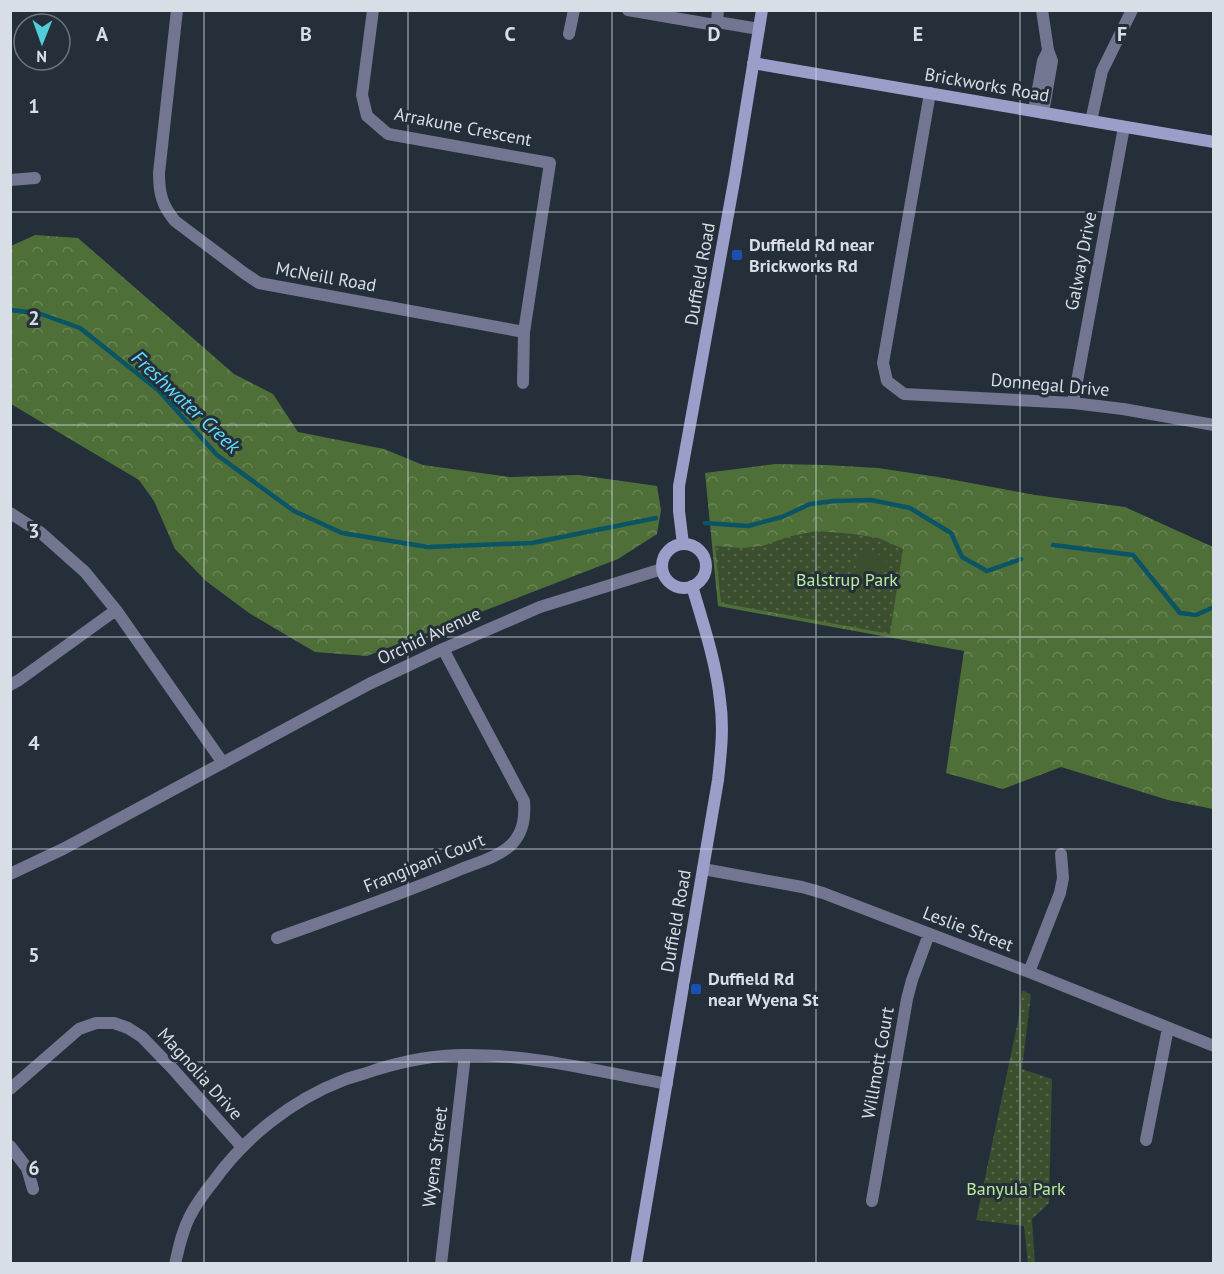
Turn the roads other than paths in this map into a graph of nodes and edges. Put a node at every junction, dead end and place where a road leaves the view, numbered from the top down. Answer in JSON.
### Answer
{"nodes":[{"id":1,"x":177,"y":10,"type":"edge"},
{"id":2,"x":373,"y":10,"type":"edge"},
{"id":3,"x":574,"y":10,"type":"edge"},
{"id":4,"x":628,"y":10,"type":"edge"},
{"id":5,"x":762,"y":10,"type":"edge"},
{"id":6,"x":1132,"y":10,"type":"edge"},
{"id":7,"x":1043,"y":11,"type":"edge"},
{"id":8,"x":718,"y":16,"type":"edge"},
{"id":9,"x":759,"y":29,"type":"junction"},
{"id":10,"x":569,"y":34,"type":"dead end"},
{"id":11,"x":753,"y":63,"type":"junction"},
{"id":12,"x":930,"y":93,"type":"junction"},
{"id":13,"x":1039,"y":112,"type":"junction"},
{"id":14,"x":1091,"y":121,"type":"junction"},
{"id":15,"x":1125,"y":127,"type":"junction"},
{"id":16,"x":1214,"y":142,"type":"edge"},
{"id":17,"x":35,"y":178,"type":"dead end"},
{"id":18,"x":10,"y":180,"type":"edge"},
{"id":19,"x":524,"y":332,"type":"junction"},
{"id":20,"x":523,"y":383,"type":"dead end"},
{"id":21,"x":1073,"y":403,"type":"junction"},
{"id":22,"x":1214,"y":425,"type":"edge"},
{"id":23,"x":10,"y":513,"type":"edge"},
{"id":24,"x":683,"y":544,"type":"junction"},
{"id":25,"x":662,"y":569,"type":"junction"},
{"id":26,"x":692,"y":586,"type":"junction"},
{"id":27,"x":116,"y":610,"type":"junction"},
{"id":28,"x":443,"y":649,"type":"junction"},
{"id":29,"x":10,"y":685,"type":"edge"},
{"id":30,"x":223,"y":763,"type":"junction"},
{"id":31,"x":1061,"y":854,"type":"dead end"},
{"id":32,"x":703,"y":869,"type":"junction"},
{"id":33,"x":10,"y":874,"type":"edge"},
{"id":34,"x":929,"y":934,"type":"junction"},
{"id":35,"x":277,"y":938,"type":"dead end"},
{"id":36,"x":1029,"y":972,"type":"junction"},
{"id":37,"x":1168,"y":1028,"type":"junction"},
{"id":38,"x":1214,"y":1046,"type":"edge"},
{"id":39,"x":465,"y":1055,"type":"junction"},
{"id":40,"x":667,"y":1084,"type":"junction"},
{"id":41,"x":10,"y":1089,"type":"edge"},
{"id":42,"x":1146,"y":1140,"type":"dead end"},
{"id":43,"x":10,"y":1146,"type":"edge"},
{"id":44,"x":242,"y":1147,"type":"junction"},
{"id":45,"x":33,"y":1189,"type":"dead end"},
{"id":46,"x":872,"y":1200,"type":"dead end"},
{"id":47,"x":175,"y":1263,"type":"edge"},
{"id":48,"x":441,"y":1263,"type":"edge"},
{"id":49,"x":636,"y":1263,"type":"edge"}],
"edges":[{"from":1,"to":19,"type":"street","name":"McNeill Road"},
{"from":2,"to":19,"type":"street","name":"Arrakune Crescent"},
{"from":3,"to":10,"type":"street"},
{"from":4,"to":8,"type":"street"},
{"from":5,"to":9,"type":"street","name":"Duffield Road"},
{"from":6,"to":14,"type":"street"},
{"from":7,"to":13,"type":"street"},
{"from":8,"to":9,"type":"street"},
{"from":9,"to":11,"type":"street","name":"Duffield Road"},
{"from":11,"to":12,"type":"street","name":"Brickworks Road"},
{"from":11,"to":24,"type":"street","name":"Duffield Road"},
{"from":12,"to":13,"type":"street","name":"Brickworks Road"},
{"from":12,"to":21,"type":"street","name":"Donnegal Drive"},
{"from":13,"to":14,"type":"street","name":"Brickworks Road"},
{"from":14,"to":15,"type":"street","name":"Brickworks Road"},
{"from":15,"to":16,"type":"street","name":"Brickworks Road"},
{"from":15,"to":21,"type":"street","name":"Galway Drive"},
{"from":17,"to":18,"type":"street"},
{"from":19,"to":20,"type":"street","name":"Arrakune Crescent"},
{"from":21,"to":22,"type":"street","name":"Donnegal Drive"},
{"from":23,"to":27,"type":"street"},
{"from":24,"to":25,"type":"street"},
{"from":24,"to":26,"type":"street"},
{"from":25,"to":26,"type":"street"},
{"from":25,"to":28,"type":"street","name":"Orchid Avenue"},
{"from":26,"to":32,"type":"street","name":"Duffield Road"},
{"from":27,"to":29,"type":"street"},
{"from":27,"to":30,"type":"street"},
{"from":28,"to":30,"type":"street","name":"Orchid Avenue"},
{"from":28,"to":35,"type":"street","name":"Frangipani Court"},
{"from":30,"to":33,"type":"street","name":"Orchid Avenue"},
{"from":31,"to":36,"type":"street"},
{"from":32,"to":34,"type":"street","name":"Leslie Street"},
{"from":32,"to":40,"type":"street","name":"Duffield Road"},
{"from":34,"to":36,"type":"street","name":"Leslie Street"},
{"from":34,"to":46,"type":"street","name":"Willmott Court"},
{"from":36,"to":37,"type":"street","name":"Leslie Street"},
{"from":37,"to":38,"type":"street","name":"Leslie Street"},
{"from":37,"to":42,"type":"street"},
{"from":39,"to":40,"type":"street"},
{"from":39,"to":44,"type":"street"},
{"from":39,"to":48,"type":"street","name":"Wyena Street"},
{"from":40,"to":49,"type":"street","name":"Duffield Road"},
{"from":41,"to":44,"type":"street","name":"Magnolia Drive"},
{"from":43,"to":45,"type":"street"},
{"from":44,"to":47,"type":"street"}]}
